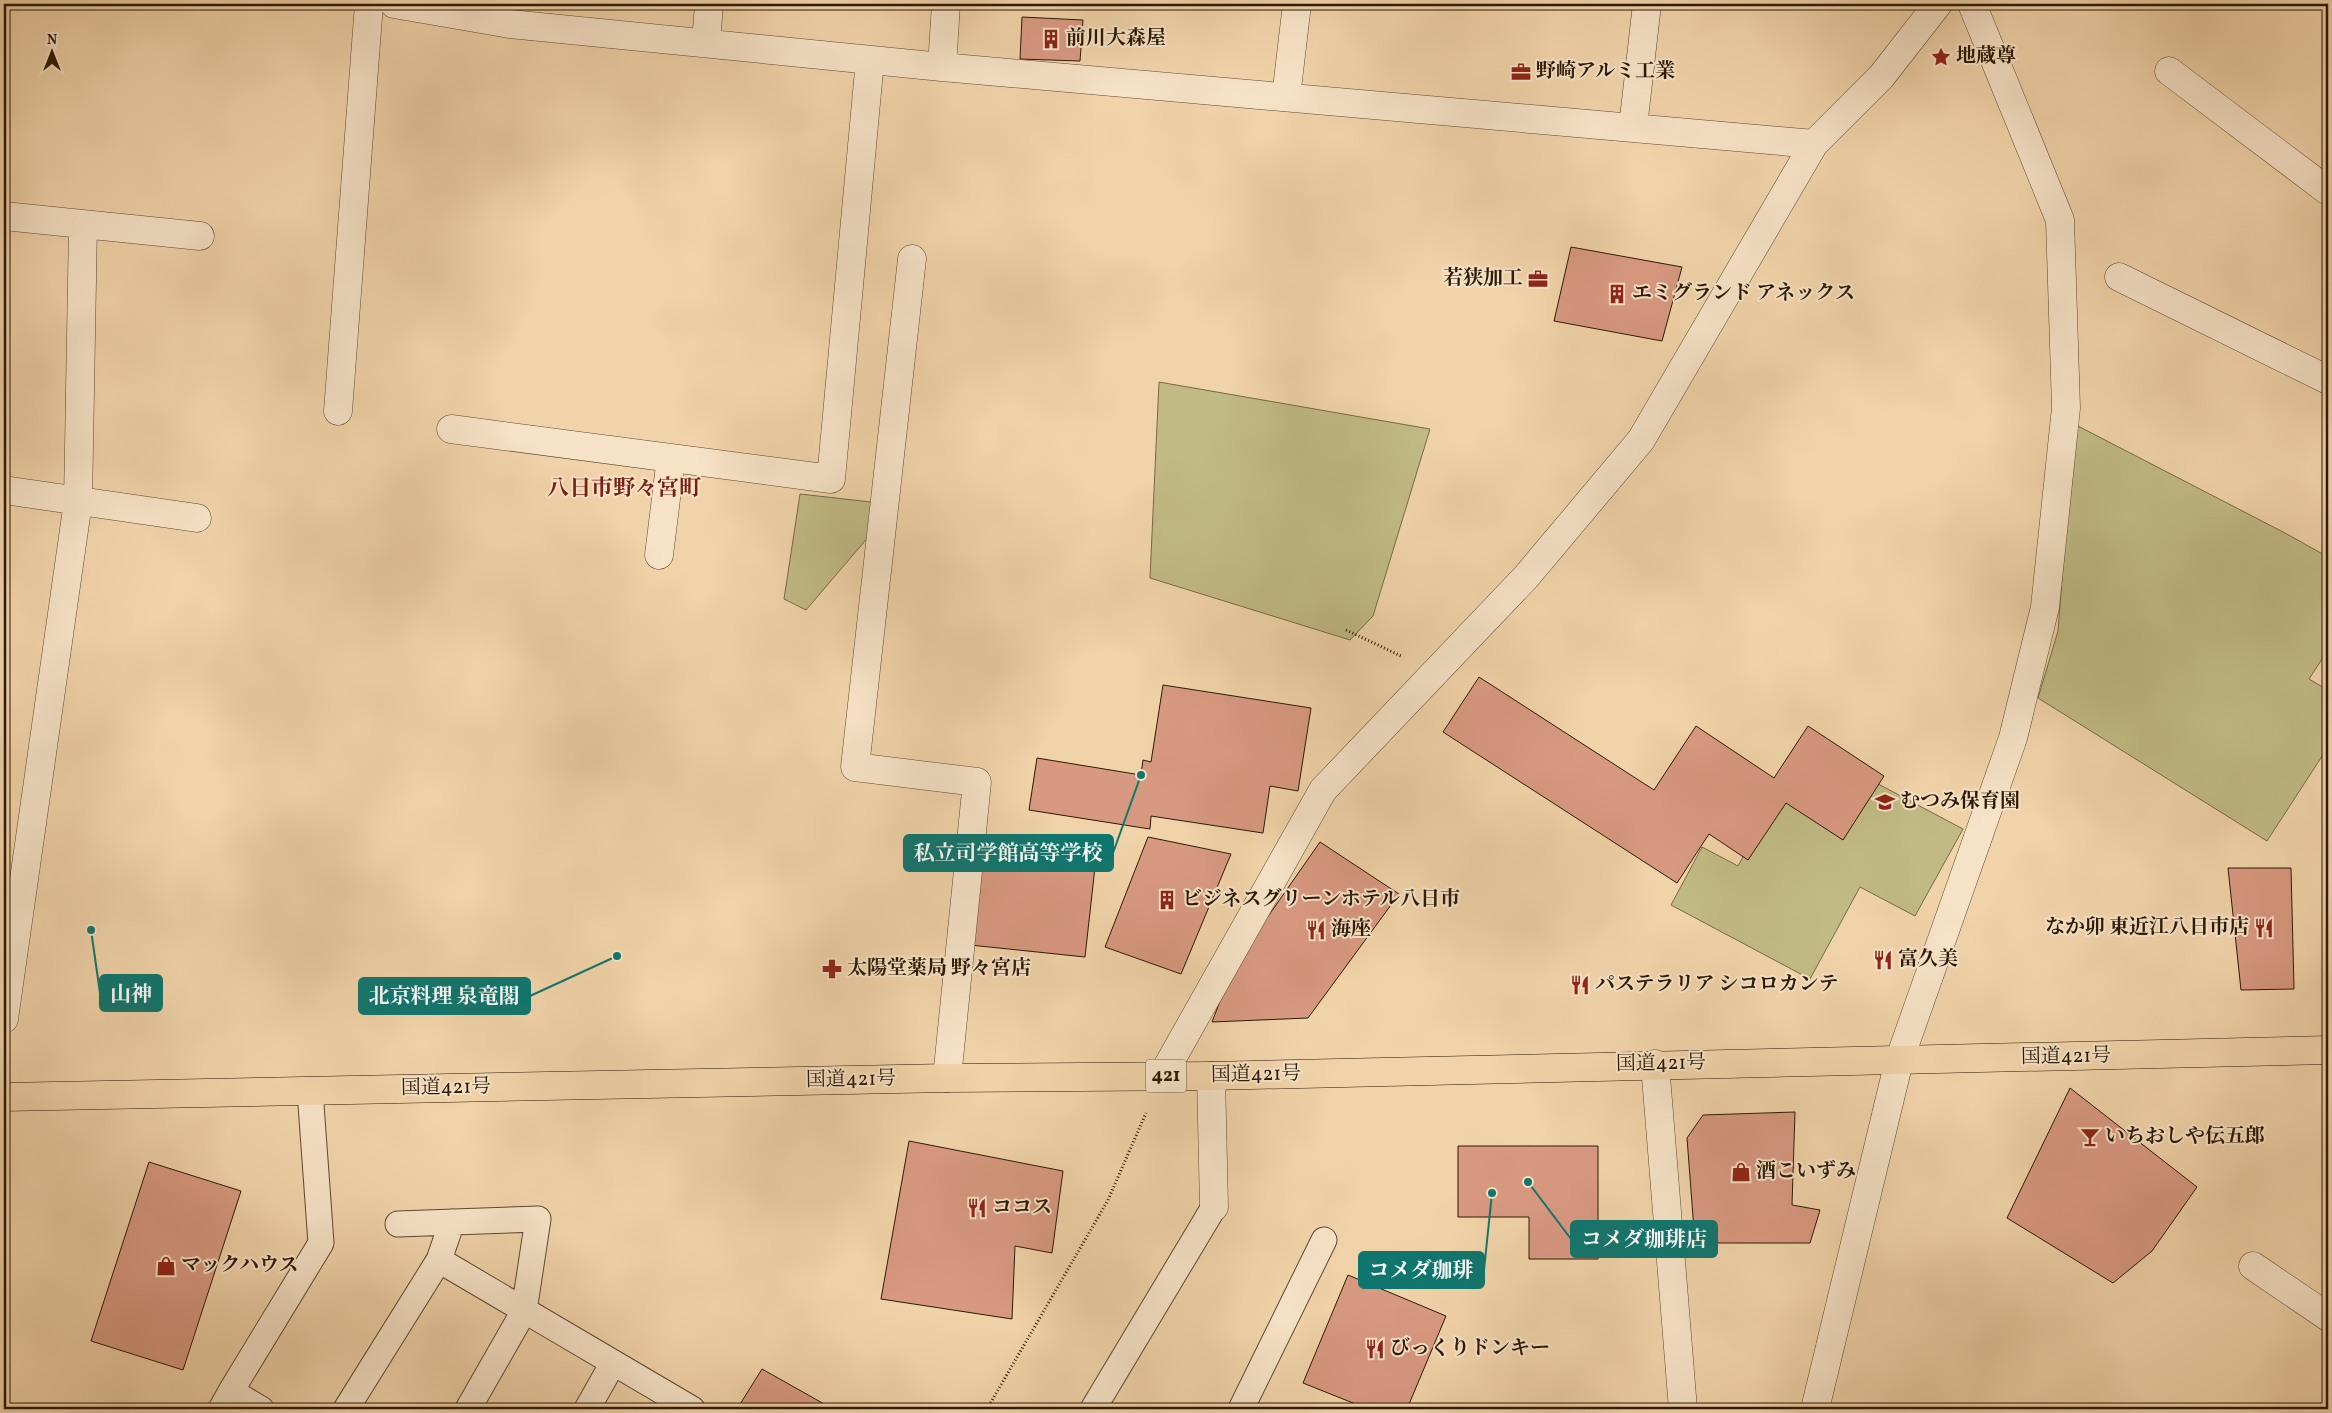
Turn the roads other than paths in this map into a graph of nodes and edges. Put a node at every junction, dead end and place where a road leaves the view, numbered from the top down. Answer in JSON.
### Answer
{"nodes":[{"id":1,"x":368,"y":4,"type":"edge"},
{"id":2,"x":394,"y":4,"type":"edge"},
{"id":3,"x":709,"y":4,"type":"edge"},
{"id":4,"x":946,"y":4,"type":"edge"},
{"id":5,"x":1297,"y":4,"type":"edge"},
{"id":6,"x":1647,"y":4,"type":"edge"},
{"id":7,"x":1938,"y":4,"type":"edge"},
{"id":8,"x":1972,"y":4,"type":"edge"},
{"id":9,"x":480,"y":11,"type":"edge"},
{"id":10,"x":706,"y":43,"type":"junction"},
{"id":11,"x":870,"y":60,"type":"junction"},
{"id":12,"x":942,"y":67,"type":"junction"},
{"id":13,"x":2169,"y":71,"type":"dead end"},
{"id":14,"x":1286,"y":97,"type":"junction"},
{"id":15,"x":1633,"y":127,"type":"junction"},
{"id":16,"x":1814,"y":144,"type":"junction"},
{"id":17,"x":2328,"y":191,"type":"edge"},
{"id":18,"x":4,"y":216,"type":"edge"},
{"id":19,"x":83,"y":225,"type":"junction"},
{"id":20,"x":200,"y":236,"type":"dead end"},
{"id":21,"x":912,"y":259,"type":"dead end"},
{"id":22,"x":2119,"y":277,"type":"dead end"},
{"id":23,"x":2328,"y":380,"type":"edge"},
{"id":24,"x":338,"y":411,"type":"dead end"},
{"id":25,"x":451,"y":429,"type":"dead end"},
{"id":26,"x":671,"y":458,"type":"junction"},
{"id":27,"x":4,"y":490,"type":"edge"},
{"id":28,"x":78,"y":502,"type":"junction"},
{"id":29,"x":197,"y":518,"type":"dead end"},
{"id":30,"x":660,"y":555,"type":"dead end"},
{"id":31,"x":14,"y":873,"type":"edge"},
{"id":32,"x":4,"y":1019,"type":"edge"},
{"id":33,"x":2328,"y":1050,"type":"edge"},
{"id":34,"x":1899,"y":1061,"type":"junction"},
{"id":35,"x":1655,"y":1064,"type":"junction"},
{"id":36,"x":1162,"y":1076,"type":"junction"},
{"id":37,"x":1211,"y":1076,"type":"junction"},
{"id":38,"x":947,"y":1078,"type":"junction"},
{"id":39,"x":310,"y":1091,"type":"junction"},
{"id":40,"x":4,"y":1097,"type":"edge"},
{"id":41,"x":1214,"y":1207,"type":"joint"},
{"id":42,"x":452,"y":1222,"type":"junction"},
{"id":43,"x":398,"y":1224,"type":"dead end"},
{"id":44,"x":1324,"y":1240,"type":"dead end"},
{"id":45,"x":439,"y":1260,"type":"junction"},
{"id":46,"x":2253,"y":1266,"type":"dead end"},
{"id":47,"x":524,"y":1311,"type":"junction"},
{"id":48,"x":2328,"y":1316,"type":"edge"},
{"id":49,"x":613,"y":1363,"type":"junction"},
{"id":50,"x":226,"y":1400,"type":"edge"},
{"id":51,"x":261,"y":1409,"type":"edge"},
{"id":52,"x":346,"y":1409,"type":"edge"},
{"id":53,"x":468,"y":1409,"type":"edge"},
{"id":54,"x":587,"y":1409,"type":"edge"},
{"id":55,"x":692,"y":1409,"type":"edge"},
{"id":56,"x":1093,"y":1409,"type":"edge"},
{"id":57,"x":1241,"y":1409,"type":"edge"},
{"id":58,"x":1683,"y":1409,"type":"edge"},
{"id":59,"x":1815,"y":1409,"type":"edge"}],
"edges":[{"from":1,"to":24,"type":"street"},
{"from":2,"to":9,"type":"street"},
{"from":3,"to":10,"type":"street"},
{"from":4,"to":12,"type":"street"},
{"from":5,"to":14,"type":"street"},
{"from":6,"to":15,"type":"street"},
{"from":7,"to":16,"type":"street"},
{"from":8,"to":34,"type":"street"},
{"from":9,"to":10,"type":"street"},
{"from":10,"to":11,"type":"street"},
{"from":11,"to":12,"type":"street"},
{"from":11,"to":26,"type":"street"},
{"from":12,"to":14,"type":"street"},
{"from":13,"to":17,"type":"street"},
{"from":14,"to":15,"type":"street"},
{"from":15,"to":16,"type":"street"},
{"from":16,"to":36,"type":"street"},
{"from":18,"to":19,"type":"street"},
{"from":19,"to":20,"type":"street"},
{"from":19,"to":28,"type":"street"},
{"from":21,"to":38,"type":"street"},
{"from":22,"to":23,"type":"street"},
{"from":25,"to":26,"type":"street"},
{"from":26,"to":30,"type":"street"},
{"from":27,"to":28,"type":"street"},
{"from":28,"to":29,"type":"street"},
{"from":28,"to":31,"type":"street"},
{"from":31,"to":32,"type":"street"},
{"from":33,"to":34,"type":"highway","name":"国道421号","number":"421"},
{"from":34,"to":35,"type":"highway","name":"国道421号","number":"421"},
{"from":34,"to":59,"type":"street"},
{"from":35,"to":37,"type":"highway","name":"国道421号","number":"421"},
{"from":35,"to":58,"type":"street"},
{"from":36,"to":37,"type":"highway","name":"国道421号","number":"421"},
{"from":36,"to":38,"type":"highway","name":"国道421号","number":"421"},
{"from":37,"to":41,"type":"street"},
{"from":38,"to":39,"type":"highway","name":"国道421号","number":"421"},
{"from":39,"to":40,"type":"highway","name":"国道421号","number":"421"},
{"from":39,"to":50,"type":"lane"},
{"from":41,"to":56,"type":"lane"},
{"from":42,"to":43,"type":"lane"},
{"from":42,"to":45,"type":"lane"},
{"from":42,"to":47,"type":"lane"},
{"from":44,"to":57,"type":"lane"},
{"from":45,"to":47,"type":"lane"},
{"from":45,"to":52,"type":"lane"},
{"from":46,"to":48,"type":"street"},
{"from":47,"to":49,"type":"lane"},
{"from":47,"to":53,"type":"lane"},
{"from":49,"to":54,"type":"lane"},
{"from":49,"to":55,"type":"lane"},
{"from":50,"to":51,"type":"lane"}]}
